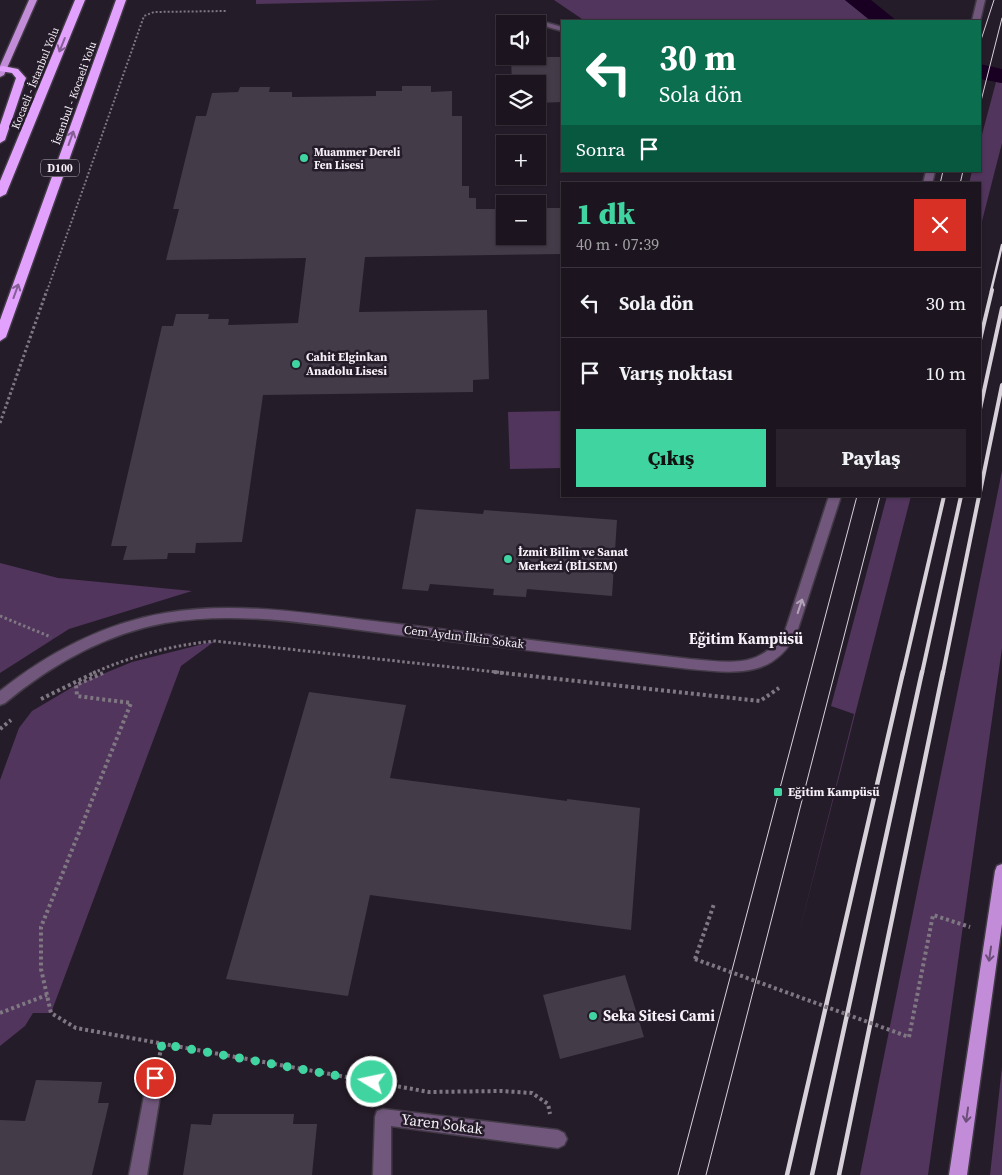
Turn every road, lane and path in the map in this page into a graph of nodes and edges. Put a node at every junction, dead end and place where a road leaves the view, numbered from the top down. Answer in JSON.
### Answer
{"nodes":[{"id":1,"x":33,"y":0,"type":"edge"},
{"id":2,"x":80,"y":0,"type":"edge"},
{"id":3,"x":121,"y":0,"type":"edge"},
{"id":4,"x":980,"y":0,"type":"edge"},
{"id":5,"x":226,"y":11,"type":"dead end"},
{"id":6,"x":976,"y":20,"type":"edge"},
{"id":7,"x":546,"y":24,"type":"edge"},
{"id":8,"x":561,"y":30,"type":"edge"},
{"id":9,"x":1,"y":71,"type":"edge"},
{"id":10,"x":0,"y":140,"type":"edge"},
{"id":11,"x":0,"y":194,"type":"edge"},
{"id":12,"x":0,"y":337,"type":"edge"},
{"id":13,"x":0,"y":423,"type":"edge"},
{"id":14,"x":835,"y":497,"type":"edge"},
{"id":15,"x":0,"y":616,"type":"edge"},
{"id":16,"x":54,"y":639,"type":"dead end"},
{"id":17,"x":103,"y":673,"type":"dead end"},
{"id":18,"x":779,"y":688,"type":"dead end"},
{"id":19,"x":0,"y":699,"type":"edge"},
{"id":20,"x":35,"y":704,"type":"dead end"},
{"id":21,"x":12,"y":720,"type":"dead end"},
{"id":22,"x":0,"y":729,"type":"edge"},
{"id":23,"x":1002,"y":871,"type":"edge"},
{"id":24,"x":714,"y":904,"type":"dead end"},
{"id":25,"x":993,"y":934,"type":"junction"},
{"id":26,"x":47,"y":995,"type":"junction"},
{"id":27,"x":0,"y":1012,"type":"edge"},
{"id":28,"x":162,"y":1044,"type":"junction"},
{"id":29,"x":152,"y":1096,"type":"joint"},
{"id":30,"x":558,"y":1140,"type":"joint"},
{"id":31,"x":138,"y":1175,"type":"edge"},
{"id":32,"x":382,"y":1175,"type":"edge"},
{"id":33,"x":958,"y":1175,"type":"edge"}],
"edges":[{"from":1,"to":9,"type":"main road"},
{"from":2,"to":11,"type":"highway","name":"Kocaeli - İstanbul Yolu","one_way":true},
{"from":12,"to":3,"type":"highway","name":"İstanbul - Kocaeli Yolu","number":"D100","one_way":true},
{"from":4,"to":6,"type":"street"},
{"from":5,"to":13,"type":"path"},
{"from":7,"to":8,"type":"street"},
{"from":9,"to":10,"type":"highway"},
{"from":19,"to":14,"type":"street","name":"Cem Aydın İlkin Sokak","one_way":true},
{"from":15,"to":16,"type":"path"},
{"from":17,"to":26,"type":"path"},
{"from":18,"to":20,"type":"path"},
{"from":21,"to":22,"type":"path"},
{"from":23,"to":25,"type":"main road"},
{"from":24,"to":25,"type":"path","bridge":true},
{"from":25,"to":33,"type":"main road","one_way":true},
{"from":26,"to":27,"type":"path"},
{"from":26,"to":28,"type":"path"},
{"from":28,"to":29,"type":"path"},
{"from":28,"to":30,"type":"path"},
{"from":29,"to":31,"type":"street"},
{"from":30,"to":32,"type":"street","name":"Yaren Sokak"}]}
